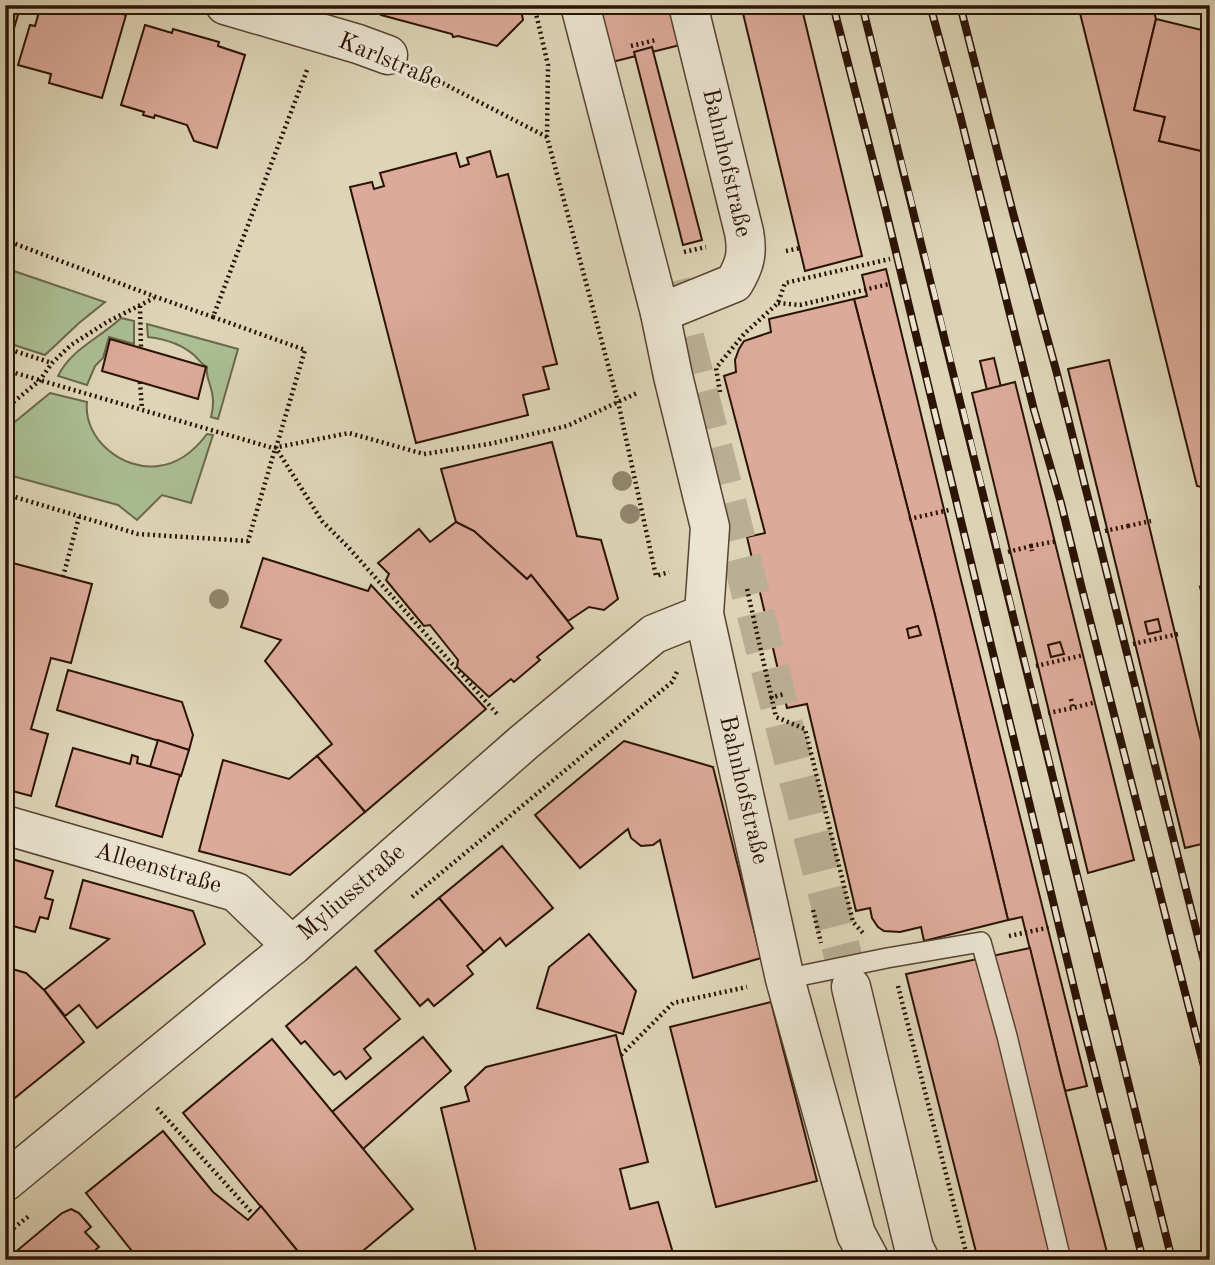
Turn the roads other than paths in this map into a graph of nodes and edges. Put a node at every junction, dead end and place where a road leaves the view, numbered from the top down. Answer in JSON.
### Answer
{"nodes":[{"id":1,"x":225,"y":5,"type":"edge"},
{"id":2,"x":580,"y":5,"type":"edge"},
{"id":3,"x":691,"y":18,"type":"edge"},
{"id":4,"x":388,"y":55,"type":"road end"},
{"id":5,"x":660,"y":313,"type":"junction"},
{"id":6,"x":704,"y":614,"type":"junction"},
{"id":7,"x":5,"y":825,"type":"edge"},
{"id":8,"x":292,"y":946,"type":"junction"},
{"id":9,"x":785,"y":979,"type":"junction"},
{"id":10,"x":840,"y":979,"type":"junction"},
{"id":11,"x":5,"y":1182,"type":"edge"},
{"id":12,"x":916,"y":1256,"type":"edge"},
{"id":13,"x":870,"y":1260,"type":"edge"},
{"id":14,"x":1060,"y":1260,"type":"edge"}],
"edges":[{"from":1,"to":4,"type":"street","name":"Karlstraße"},
{"from":2,"to":5,"type":"street","name":"Bahnhofstraße"},
{"from":3,"to":5,"type":"street","name":"Bahnhofstraße"},
{"from":5,"to":6,"type":"street","name":"Bahnhofstraße"},
{"from":6,"to":8,"type":"street","name":"Myliusstraße"},
{"from":6,"to":9,"type":"street","name":"Bahnhofstraße"},
{"from":7,"to":8,"type":"street","name":"Alleenstraße"},
{"from":8,"to":11,"type":"street","name":"Myliusstraße"},
{"from":9,"to":10,"type":"lane"},
{"from":9,"to":13,"type":"street","name":"Bahnhofstraße"},
{"from":10,"to":12,"type":"street"},
{"from":10,"to":14,"type":"lane"}]}
